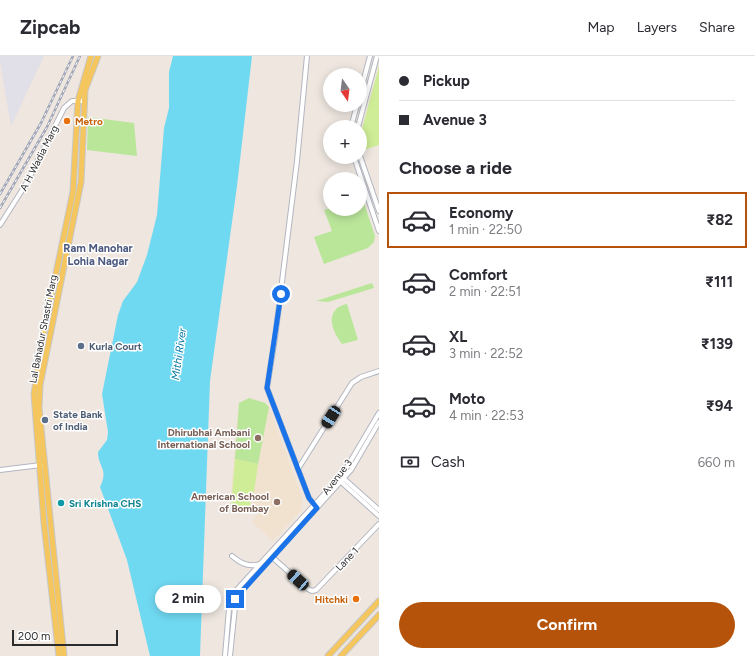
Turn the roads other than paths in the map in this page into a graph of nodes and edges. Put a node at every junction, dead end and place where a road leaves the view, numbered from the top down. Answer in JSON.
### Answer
{"nodes":[{"id":1,"x":91,"y":56,"type":"edge"},
{"id":2,"x":98,"y":56,"type":"edge"},
{"id":3,"x":307,"y":56,"type":"edge"},
{"id":4,"x":370,"y":56,"type":"edge"},
{"id":5,"x":377,"y":56,"type":"edge"},
{"id":6,"x":367,"y":68,"type":"edge"},
{"id":7,"x":83,"y":90,"type":"junction"},
{"id":8,"x":81,"y":101,"type":"junction"},
{"id":9,"x":360,"y":120,"type":"edge"},
{"id":10,"x":356,"y":164,"type":"edge"},
{"id":11,"x":363,"y":164,"type":"edge"},
{"id":12,"x":379,"y":211,"type":"edge"},
{"id":13,"x":0,"y":226,"type":"edge"},
{"id":14,"x":379,"y":231,"type":"edge"},
{"id":15,"x":55,"y":280,"type":"junction"},
{"id":16,"x":62,"y":280,"type":"junction"},
{"id":17,"x":379,"y":371,"type":"edge"},
{"id":18,"x":379,"y":413,"type":"edge"},
{"id":19,"x":379,"y":422,"type":"edge"},
{"id":20,"x":45,"y":465,"type":"junction"},
{"id":21,"x":38,"y":466,"type":"junction"},
{"id":22,"x":298,"y":469,"type":"junction"},
{"id":23,"x":0,"y":470,"type":"edge"},
{"id":24,"x":341,"y":479,"type":"junction"},
{"id":25,"x":313,"y":505,"type":"junction"},
{"id":26,"x":317,"y":508,"type":"junction"},
{"id":27,"x":379,"y":510,"type":"edge"},
{"id":28,"x":379,"y":516,"type":"edge"},
{"id":29,"x":379,"y":524,"type":"edge"},
{"id":30,"x":269,"y":554,"type":"junction"},
{"id":31,"x":232,"y":556,"type":"dead end"},
{"id":32,"x":273,"y":558,"type":"junction"},
{"id":33,"x":260,"y":564,"type":"junction"},
{"id":34,"x":58,"y":584,"type":"junction"},
{"id":35,"x":50,"y":585,"type":"junction"},
{"id":36,"x":379,"y":601,"type":"edge"},
{"id":37,"x":379,"y":615,"type":"edge"},
{"id":38,"x":61,"y":649,"type":"junction"},
{"id":39,"x":59,"y":656,"type":"edge"},
{"id":40,"x":64,"y":656,"type":"edge"},
{"id":41,"x":225,"y":656,"type":"edge"},
{"id":42,"x":230,"y":656,"type":"edge"},
{"id":43,"x":328,"y":656,"type":"edge"},
{"id":44,"x":341,"y":656,"type":"edge"},
{"id":45,"x":345,"y":656,"type":"edge"}],
"edges":[{"from":1,"to":7,"type":"main road","name":"Lal Bahadur Shastri Marg"},
{"from":2,"to":7,"type":"main road","name":"Lal Bahadur Shastri Marg"},
{"from":3,"to":22,"type":"street"},
{"from":4,"to":6,"type":"street"},
{"from":5,"to":9,"type":"street"},
{"from":7,"to":8,"type":"main road","name":"Lal Bahadur Shastri Marg"},
{"from":8,"to":13,"type":"street","name":"A H Wadia Marg"},
{"from":8,"to":15,"type":"main road","name":"Lal Bahadur Shastri Marg"},
{"from":8,"to":16,"type":"main road","name":"Lal Bahadur Shastri Marg"},
{"from":10,"to":14,"type":"street"},
{"from":11,"to":12,"type":"street"},
{"from":15,"to":16,"type":"main road"},
{"from":15,"to":21,"type":"main road","name":"Lal Bahadur Shastri Marg"},
{"from":16,"to":20,"type":"main road","name":"Lal Bahadur Shastri Marg"},
{"from":17,"to":22,"type":"street"},
{"from":18,"to":24,"type":"street","name":"Avenue 3"},
{"from":19,"to":24,"type":"street","name":"Avenue 3"},
{"from":20,"to":21,"type":"street"},
{"from":20,"to":34,"type":"main road","name":"Lal Bahadur Shastri Marg"},
{"from":21,"to":23,"type":"street"},
{"from":21,"to":35,"type":"main road","name":"Lal Bahadur Shastri Marg"},
{"from":22,"to":25,"type":"street"},
{"from":24,"to":25,"type":"street","name":"Avenue 3"},
{"from":24,"to":26,"type":"street","name":"Avenue 3"},
{"from":24,"to":27,"type":"street"},
{"from":24,"to":28,"type":"street"},
{"from":25,"to":26,"type":"street"},
{"from":25,"to":30,"type":"street","name":"Avenue 3"},
{"from":26,"to":32,"type":"street","name":"Avenue 3"},
{"from":29,"to":32,"type":"street","name":"Lane 1"},
{"from":30,"to":32,"type":"street"},
{"from":30,"to":33,"type":"street","name":"Avenue 3"},
{"from":31,"to":33,"type":"street"},
{"from":32,"to":42,"type":"street","name":"Avenue 3"},
{"from":33,"to":41,"type":"street","name":"Avenue 3"},
{"from":34,"to":35,"type":"main road"},
{"from":34,"to":38,"type":"main road","name":"Lal Bahadur Shastri Marg"},
{"from":35,"to":38,"type":"main road","name":"Lal Bahadur Shastri Marg"},
{"from":36,"to":43,"type":"main road"},
{"from":37,"to":44,"type":"main road"},
{"from":37,"to":45,"type":"main road"},
{"from":38,"to":39,"type":"main road","name":"Lal Bahadur Shastri Marg"},
{"from":38,"to":40,"type":"main road","name":"Lal Bahadur Shastri Marg"}]}
